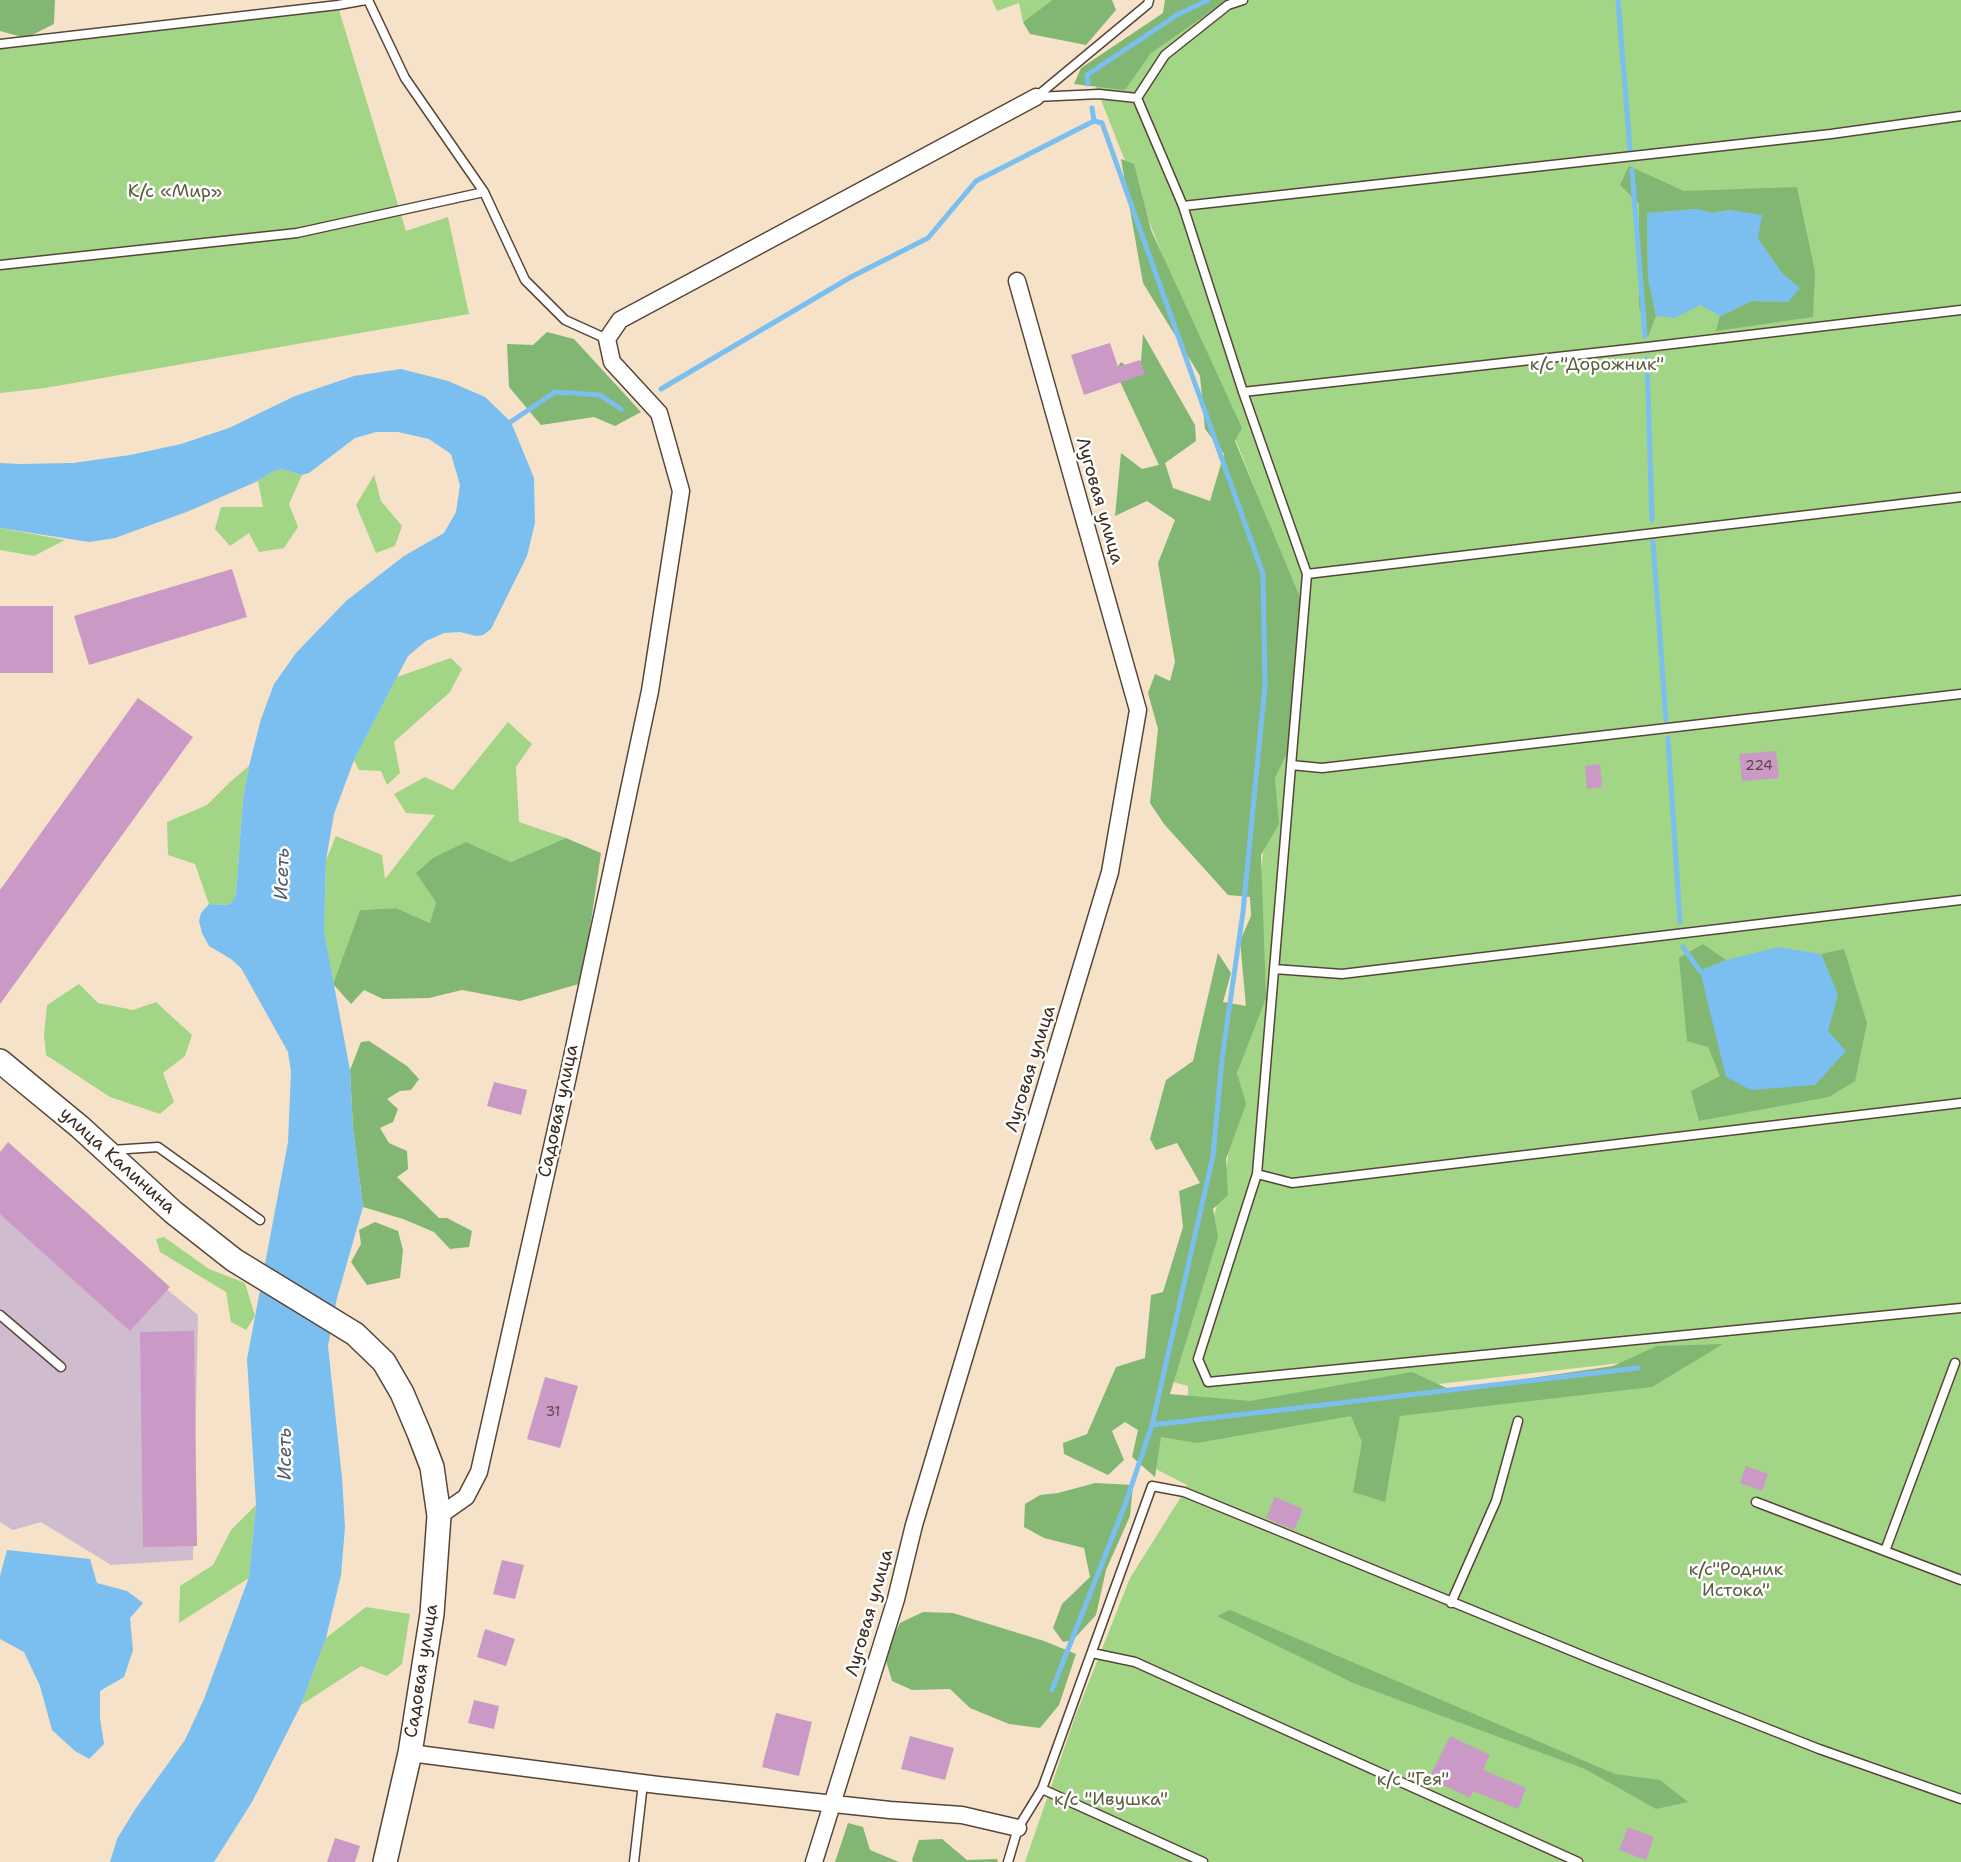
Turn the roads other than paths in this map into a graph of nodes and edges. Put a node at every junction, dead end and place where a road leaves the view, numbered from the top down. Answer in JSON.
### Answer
{"nodes":[{"id":1,"x":367,"y":0,"type":"edge"},
{"id":2,"x":1149,"y":0,"type":"edge"},
{"id":3,"x":1243,"y":0,"type":"edge"},
{"id":4,"x":0,"y":44,"type":"edge"},
{"id":5,"x":1036,"y":97,"type":"junction"},
{"id":6,"x":1138,"y":98,"type":"junction"},
{"id":7,"x":1961,"y":116,"type":"edge"},
{"id":8,"x":484,"y":192,"type":"junction"},
{"id":9,"x":1183,"y":206,"type":"junction"},
{"id":10,"x":0,"y":265,"type":"edge"},
{"id":11,"x":1017,"y":281,"type":"dead end"},
{"id":12,"x":1961,"y":310,"type":"edge"},
{"id":13,"x":607,"y":339,"type":"junction"},
{"id":14,"x":1243,"y":392,"type":"junction"},
{"id":15,"x":1961,"y":497,"type":"edge"},
{"id":16,"x":1307,"y":573,"type":"junction"},
{"id":17,"x":1961,"y":694,"type":"edge"},
{"id":18,"x":1291,"y":765,"type":"junction"},
{"id":19,"x":1961,"y":900,"type":"edge"},
{"id":20,"x":1274,"y":969,"type":"junction"},
{"id":21,"x":0,"y":1061,"type":"edge"},
{"id":22,"x":1961,"y":1103,"type":"edge"},
{"id":23,"x":107,"y":1151,"type":"junction"},
{"id":24,"x":1257,"y":1174,"type":"junction"},
{"id":25,"x":260,"y":1220,"type":"dead end"},
{"id":26,"x":1961,"y":1308,"type":"edge"},
{"id":27,"x":0,"y":1315,"type":"edge"},
{"id":28,"x":1955,"y":1363,"type":"dead end"},
{"id":29,"x":61,"y":1367,"type":"dead end"},
{"id":30,"x":1518,"y":1421,"type":"dead end"},
{"id":31,"x":1756,"y":1502,"type":"dead end"},
{"id":32,"x":439,"y":1516,"type":"junction"},
{"id":33,"x":1885,"y":1551,"type":"junction"},
{"id":34,"x":1961,"y":1580,"type":"edge"},
{"id":35,"x":1451,"y":1603,"type":"junction"},
{"id":36,"x":1092,"y":1653,"type":"junction"},
{"id":37,"x":410,"y":1753,"type":"junction"},
{"id":38,"x":643,"y":1783,"type":"junction"},
{"id":39,"x":1042,"y":1789,"type":"junction"},
{"id":40,"x":1961,"y":1798,"type":"edge"},
{"id":41,"x":832,"y":1804,"type":"junction"},
{"id":42,"x":1018,"y":1828,"type":"junction"},
{"id":43,"x":385,"y":1862,"type":"edge"},
{"id":44,"x":634,"y":1862,"type":"edge"},
{"id":45,"x":814,"y":1862,"type":"edge"},
{"id":46,"x":1008,"y":1862,"type":"edge"},
{"id":47,"x":1203,"y":1862,"type":"edge"},
{"id":48,"x":1578,"y":1862,"type":"edge"}],
"edges":[{"from":1,"to":4,"type":"lane"},
{"from":1,"to":8,"type":"lane"},
{"from":2,"to":5,"type":"lane"},
{"from":3,"to":6,"type":"lane"},
{"from":5,"to":6,"type":"lane"},
{"from":5,"to":13,"type":"street"},
{"from":6,"to":9,"type":"lane"},
{"from":7,"to":9,"type":"lane"},
{"from":8,"to":10,"type":"lane"},
{"from":8,"to":13,"type":"lane"},
{"from":9,"to":14,"type":"lane"},
{"from":11,"to":41,"type":"street","name":"Луговая улица"},
{"from":12,"to":14,"type":"lane"},
{"from":13,"to":32,"type":"street","name":"Садовая улица"},
{"from":14,"to":16,"type":"lane"},
{"from":15,"to":16,"type":"lane"},
{"from":16,"to":18,"type":"lane"},
{"from":17,"to":18,"type":"lane"},
{"from":18,"to":20,"type":"lane"},
{"from":19,"to":20,"type":"lane"},
{"from":20,"to":24,"type":"lane"},
{"from":21,"to":23,"type":"main road","name":"улица Калинина"},
{"from":22,"to":24,"type":"lane"},
{"from":23,"to":25,"type":"lane"},
{"from":23,"to":32,"type":"main road","name":"улица Калинина"},
{"from":24,"to":26,"type":"lane"},
{"from":27,"to":29,"type":"lane"},
{"from":28,"to":33,"type":"lane"},
{"from":30,"to":35,"type":"lane"},
{"from":31,"to":33,"type":"lane"},
{"from":32,"to":37,"type":"main road","name":"Садовая улица"},
{"from":33,"to":34,"type":"lane"},
{"from":35,"to":36,"type":"lane"},
{"from":35,"to":40,"type":"lane"},
{"from":36,"to":39,"type":"lane"},
{"from":36,"to":48,"type":"lane"},
{"from":37,"to":38,"type":"street"},
{"from":37,"to":43,"type":"main road","name":"Садовая улица"},
{"from":38,"to":41,"type":"street"},
{"from":38,"to":44,"type":"lane"},
{"from":39,"to":42,"type":"lane"},
{"from":39,"to":47,"type":"lane"},
{"from":41,"to":42,"type":"street"},
{"from":41,"to":45,"type":"street","name":"Луговая улица"},
{"from":42,"to":46,"type":"lane"}]}
